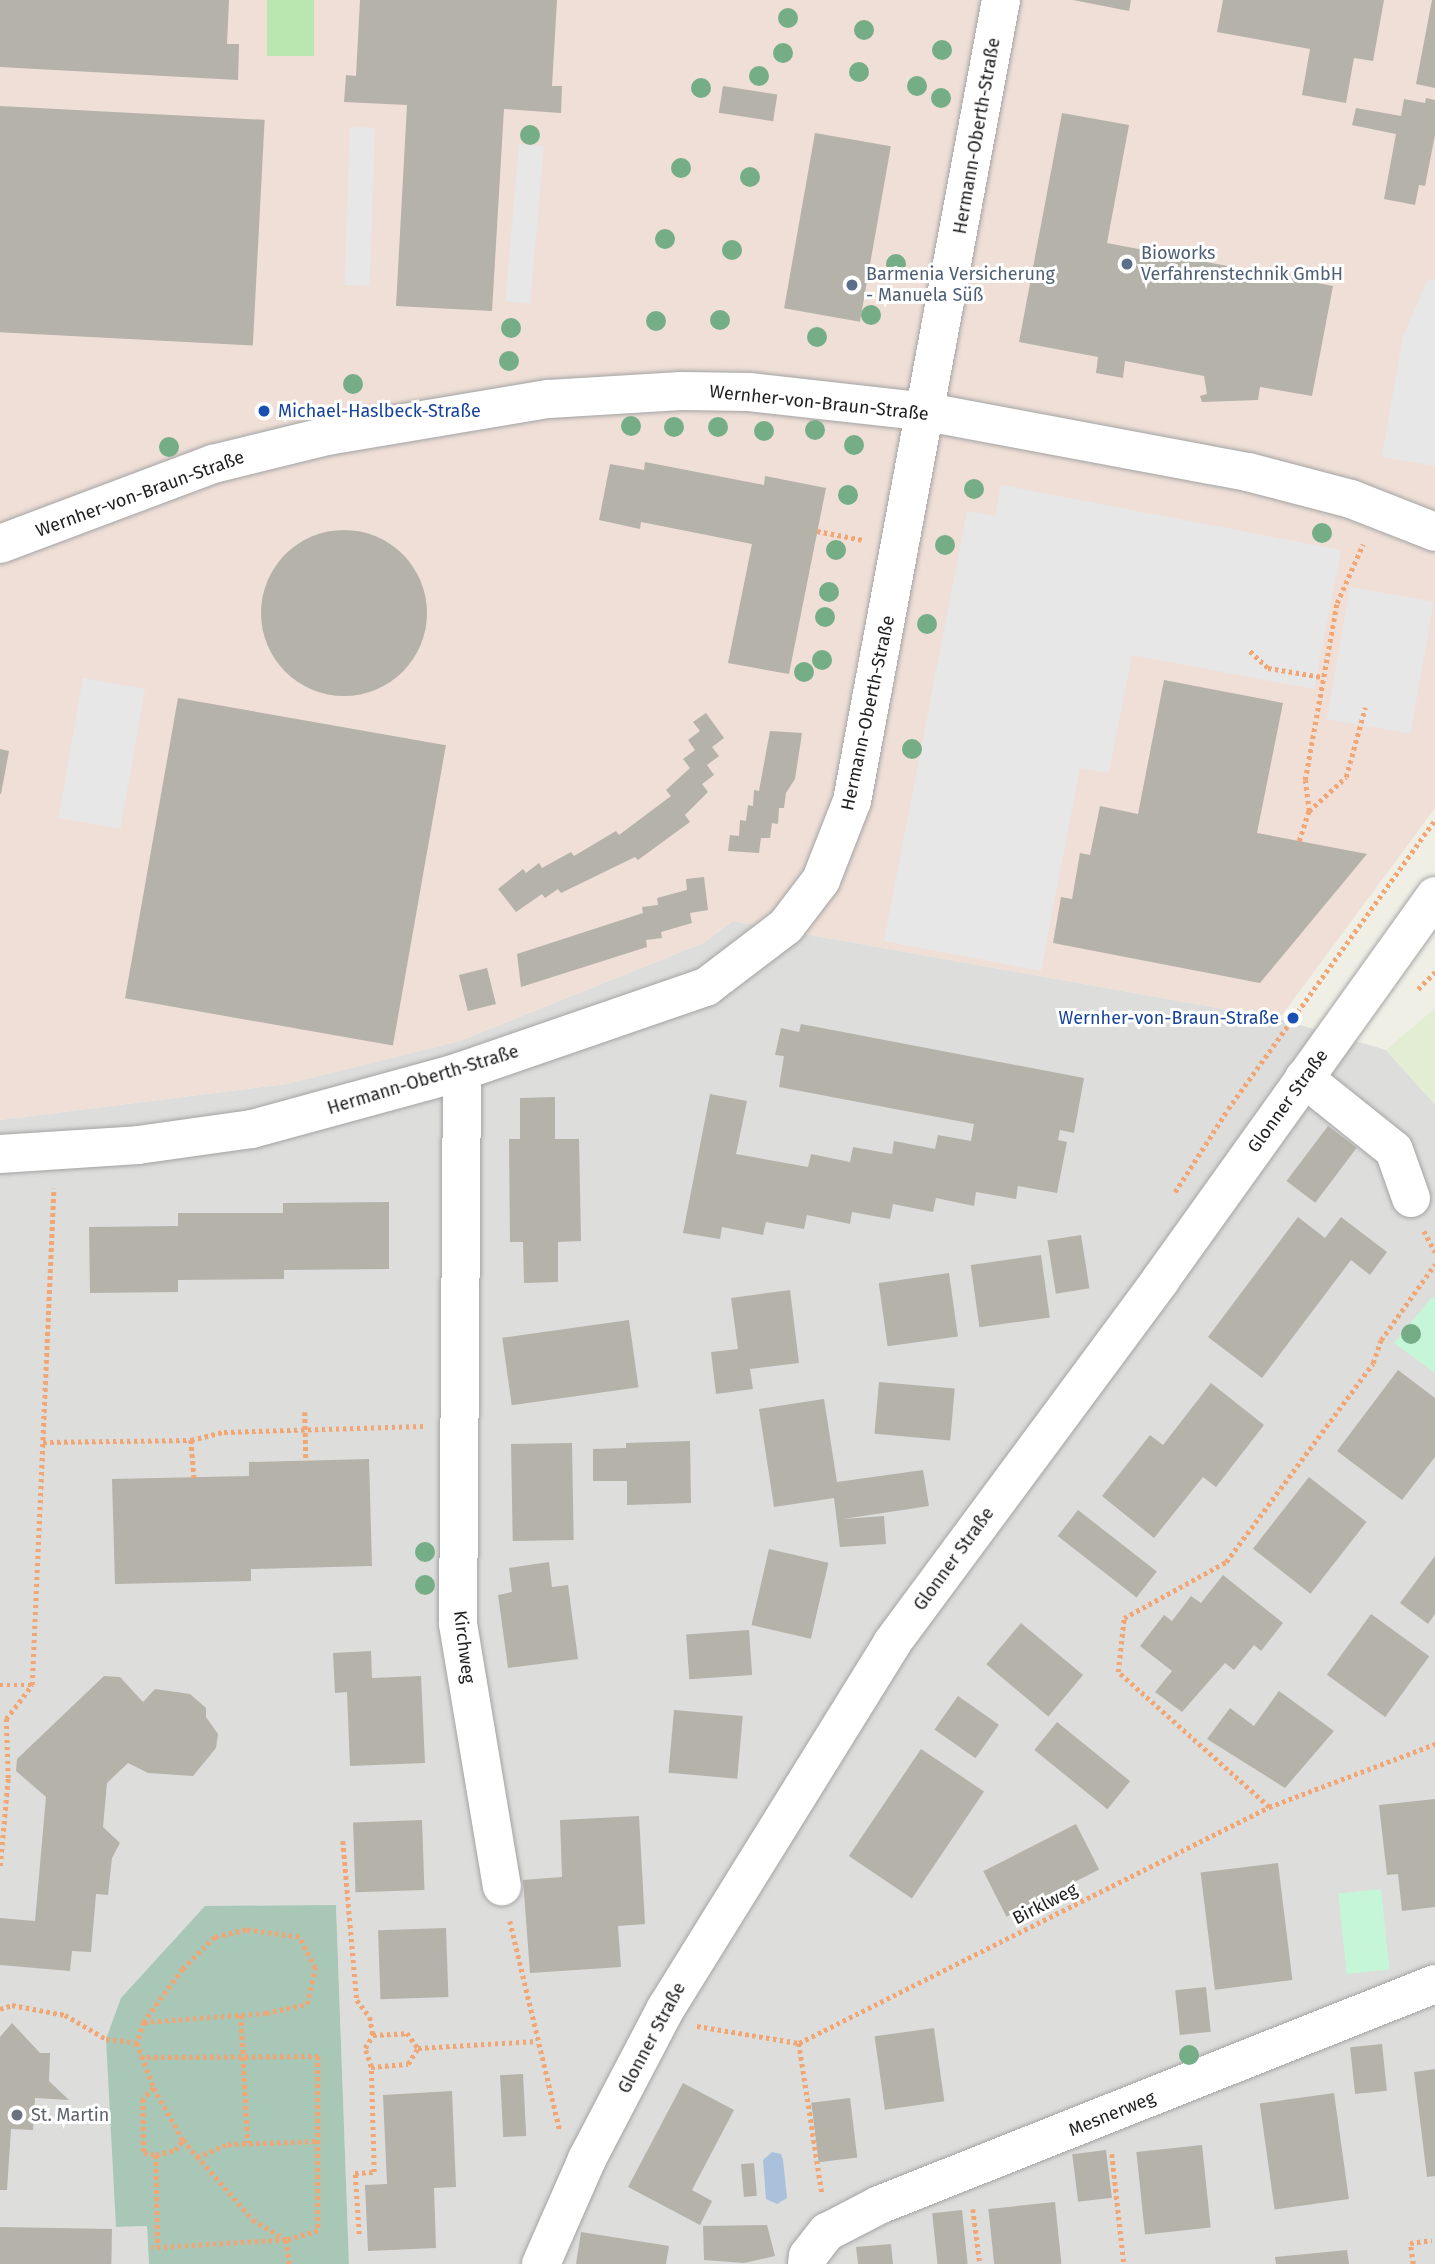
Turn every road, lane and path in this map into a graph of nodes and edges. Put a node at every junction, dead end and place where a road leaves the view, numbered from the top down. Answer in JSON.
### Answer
{"nodes":[{"id":1,"x":1001,"y":0,"type":"edge"},
{"id":2,"x":927,"y":412,"type":"junction"},
{"id":3,"x":1379,"y":510,"type":"junction"},
{"id":4,"x":817,"y":531,"type":"dead end"},
{"id":5,"x":1435,"y":532,"type":"edge"},
{"id":6,"x":851,"y":537,"type":"dead end"},
{"id":7,"x":0,"y":544,"type":"edge"},
{"id":8,"x":1250,"y":652,"type":"dead end"},
{"id":9,"x":1322,"y":677,"type":"junction"},
{"id":10,"x":1365,"y":708,"type":"dead end"},
{"id":11,"x":1309,"y":811,"type":"junction"},
{"id":12,"x":1298,"y":841,"type":"dead end"},
{"id":13,"x":1435,"y":897,"type":"edge"},
{"id":14,"x":462,"y":1071,"type":"junction"},
{"id":15,"x":1304,"y":1078,"type":"junction"},
{"id":16,"x":55,"y":1152,"type":"junction"},
{"id":17,"x":0,"y":1154,"type":"edge"},
{"id":18,"x":1411,"y":1198,"type":"dead end"},
{"id":19,"x":1435,"y":1264,"type":"edge"},
{"id":20,"x":305,"y":1412,"type":"dead end"},
{"id":21,"x":459,"y":1425,"type":"junction"},
{"id":22,"x":306,"y":1429,"type":"junction"},
{"id":23,"x":191,"y":1440,"type":"junction"},
{"id":24,"x":43,"y":1442,"type":"junction"},
{"id":25,"x":306,"y":1461,"type":"dead end"},
{"id":26,"x":194,"y":1478,"type":"dead end"},
{"id":27,"x":0,"y":1685,"type":"edge"},
{"id":28,"x":32,"y":1685,"type":"junction"},
{"id":29,"x":1435,"y":1744,"type":"edge"},
{"id":30,"x":1269,"y":1807,"type":"junction"},
{"id":31,"x":343,"y":1841,"type":"dead end"},
{"id":32,"x":0,"y":1866,"type":"edge"},
{"id":33,"x":502,"y":1886,"type":"joint"},
{"id":34,"x":1435,"y":1984,"type":"edge"},
{"id":35,"x":666,"y":2008,"type":"junction"},
{"id":36,"x":0,"y":2009,"type":"edge"},
{"id":37,"x":241,"y":2015,"type":"junction"},
{"id":38,"x":145,"y":2022,"type":"junction"},
{"id":39,"x":373,"y":2035,"type":"junction"},
{"id":40,"x":537,"y":2041,"type":"junction"},
{"id":41,"x":137,"y":2043,"type":"junction"},
{"id":42,"x":799,"y":2043,"type":"junction"},
{"id":43,"x":418,"y":2048,"type":"junction"},
{"id":44,"x":140,"y":2057,"type":"junction"},
{"id":45,"x":242,"y":2057,"type":"junction"},
{"id":46,"x":371,"y":2067,"type":"junction"},
{"id":47,"x":154,"y":2088,"type":"junction"},
{"id":48,"x":1108,"y":2116,"type":"junction"},
{"id":49,"x":183,"y":2140,"type":"junction"},
{"id":50,"x":318,"y":2141,"type":"junction"},
{"id":51,"x":248,"y":2143,"type":"junction"},
{"id":52,"x":156,"y":2155,"type":"junction"},
{"id":53,"x":197,"y":2157,"type":"junction"},
{"id":54,"x":587,"y":2159,"type":"junction"},
{"id":55,"x":968,"y":2170,"type":"junction"},
{"id":56,"x":827,"y":2232,"type":"junction"},
{"id":57,"x":359,"y":2234,"type":"dead end"},
{"id":58,"x":285,"y":2240,"type":"junction"},
{"id":59,"x":1432,"y":2240,"type":"dead end"},
{"id":60,"x":158,"y":2247,"type":"junction"},
{"id":61,"x":151,"y":2248,"type":"dead end"},
{"id":62,"x":290,"y":2264,"type":"edge"},
{"id":63,"x":541,"y":2264,"type":"edge"},
{"id":64,"x":807,"y":2264,"type":"edge"},
{"id":65,"x":980,"y":2264,"type":"edge"},
{"id":66,"x":1124,"y":2264,"type":"edge"},
{"id":67,"x":1413,"y":2264,"type":"edge"}],
"edges":[{"from":1,"to":2,"type":"street","name":"Hermann-Oberth-Straße"},
{"from":2,"to":3,"type":"street","name":"Wernher-von-Braun-Straße"},
{"from":2,"to":7,"type":"street","name":"Wernher-von-Braun-Straße"},
{"from":2,"to":14,"type":"street","name":"Hermann-Oberth-Straße"},
{"from":3,"to":5,"type":"street","name":"Wernher-von-Braun-Straße"},
{"from":3,"to":9,"type":"path"},
{"from":4,"to":6,"type":"path"},
{"from":8,"to":9,"type":"path"},
{"from":9,"to":11,"type":"path"},
{"from":10,"to":11,"type":"path"},
{"from":11,"to":12,"type":"path"},
{"from":13,"to":15,"type":"street","name":"Glonner Straße"},
{"from":14,"to":16,"type":"street","name":"Hermann-Oberth-Straße"},
{"from":14,"to":21,"type":"street","name":"Kirchweg"},
{"from":15,"to":18,"type":"street"},
{"from":15,"to":35,"type":"street","name":"Glonner Straße"},
{"from":16,"to":17,"type":"street","name":"Hermann-Oberth-Straße"},
{"from":16,"to":24,"type":"path"},
{"from":19,"to":30,"type":"path"},
{"from":20,"to":22,"type":"path"},
{"from":21,"to":22,"type":"path"},
{"from":21,"to":33,"type":"street","name":"Kirchweg"},
{"from":22,"to":23,"type":"path"},
{"from":22,"to":25,"type":"path"},
{"from":23,"to":24,"type":"path"},
{"from":23,"to":26,"type":"path"},
{"from":24,"to":28,"type":"path"},
{"from":27,"to":28,"type":"path"},
{"from":28,"to":32,"type":"path"},
{"from":29,"to":30,"type":"path","name":"Birklweg"},
{"from":30,"to":42,"type":"path","name":"Birklweg"},
{"from":31,"to":39,"type":"path"},
{"from":33,"to":40,"type":"path"},
{"from":34,"to":48,"type":"street","name":"Mesnerweg"},
{"from":35,"to":42,"type":"path"},
{"from":35,"to":54,"type":"street","name":"Glonner Straße"},
{"from":36,"to":41,"type":"path"},
{"from":37,"to":38,"type":"path"},
{"from":37,"to":38,"type":"path"},
{"from":37,"to":45,"type":"path"},
{"from":38,"to":41,"type":"path"},
{"from":39,"to":43,"type":"path"},
{"from":39,"to":46,"type":"path"},
{"from":40,"to":43,"type":"path"},
{"from":40,"to":54,"type":"path"},
{"from":41,"to":44,"type":"path"},
{"from":42,"to":56,"type":"path"},
{"from":43,"to":46,"type":"path"},
{"from":44,"to":45,"type":"path"},
{"from":44,"to":47,"type":"path"},
{"from":45,"to":50,"type":"path"},
{"from":45,"to":51,"type":"path"},
{"from":46,"to":57,"type":"path"},
{"from":47,"to":49,"type":"path"},
{"from":47,"to":52,"type":"path"},
{"from":48,"to":55,"type":"street","name":"Mesnerweg"},
{"from":48,"to":66,"type":"path"},
{"from":49,"to":52,"type":"path"},
{"from":49,"to":53,"type":"path"},
{"from":50,"to":51,"type":"path"},
{"from":50,"to":58,"type":"path"},
{"from":51,"to":53,"type":"path"},
{"from":52,"to":60,"type":"path"},
{"from":53,"to":58,"type":"path"},
{"from":54,"to":63,"type":"street","name":"Glonner Straße"},
{"from":55,"to":56,"type":"street","name":"Mesnerweg"},
{"from":55,"to":65,"type":"path"},
{"from":56,"to":64,"type":"street","name":"Mesnerweg"},
{"from":58,"to":60,"type":"path"},
{"from":58,"to":62,"type":"path"},
{"from":59,"to":67,"type":"path"},
{"from":60,"to":61,"type":"path"}]}
